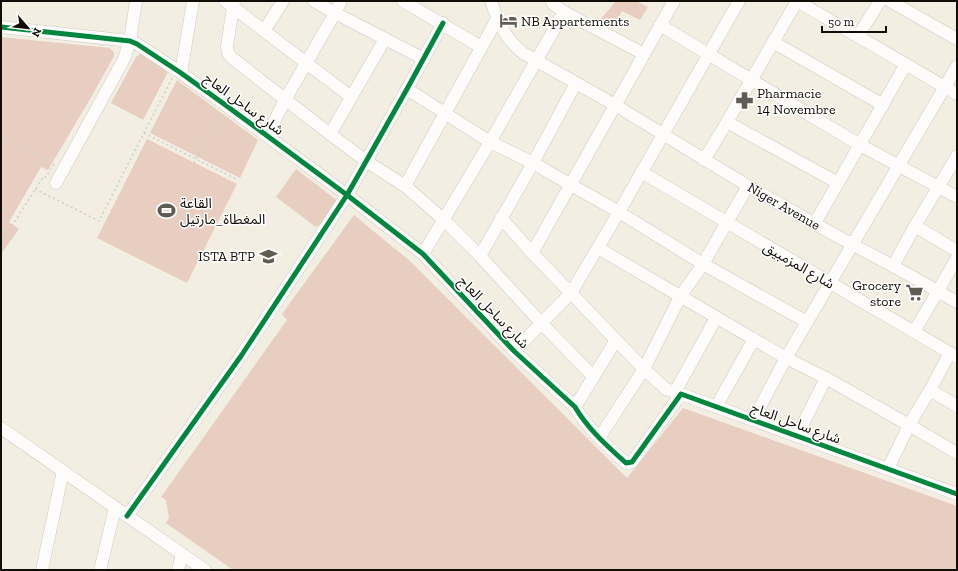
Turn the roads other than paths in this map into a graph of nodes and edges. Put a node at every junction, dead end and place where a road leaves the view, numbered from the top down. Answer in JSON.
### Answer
{"nodes":[{"id":1,"x":136,"y":1,"type":"edge"},
{"id":2,"x":193,"y":1,"type":"edge"},
{"id":3,"x":282,"y":1,"type":"edge"},
{"id":4,"x":314,"y":1,"type":"edge"},
{"id":5,"x":341,"y":1,"type":"edge"},
{"id":6,"x":403,"y":1,"type":"edge"},
{"id":7,"x":491,"y":1,"type":"edge"},
{"id":8,"x":552,"y":1,"type":"edge"},
{"id":9,"x":674,"y":1,"type":"edge"},
{"id":10,"x":738,"y":1,"type":"edge"},
{"id":11,"x":797,"y":1,"type":"edge"},
{"id":12,"x":880,"y":1,"type":"edge"},
{"id":13,"x":890,"y":1,"type":"edge"},
{"id":14,"x":231,"y":3,"type":"edge"},
{"id":15,"x":564,"y":12,"type":"junction"},
{"id":16,"x":335,"y":13,"type":"junction"},
{"id":17,"x":497,"y":19,"type":"junction"},
{"id":18,"x":443,"y":23,"type":"junction"},
{"id":19,"x":660,"y":25,"type":"junction"},
{"id":20,"x":1,"y":27,"type":"edge"},
{"id":21,"x":264,"y":31,"type":"junction"},
{"id":22,"x":858,"y":36,"type":"junction"},
{"id":23,"x":385,"y":39,"type":"junction"},
{"id":24,"x":957,"y":39,"type":"edge"},
{"id":25,"x":130,"y":41,"type":"junction"},
{"id":26,"x":774,"y":42,"type":"junction"},
{"id":27,"x":482,"y":47,"type":"junction"},
{"id":28,"x":644,"y":54,"type":"junction"},
{"id":29,"x":708,"y":54,"type":"junction"},
{"id":30,"x":424,"y":59,"type":"junction"},
{"id":31,"x":536,"y":61,"type":"junction"},
{"id":32,"x":306,"y":63,"type":"junction"},
{"id":33,"x":906,"y":64,"type":"junction"},
{"id":34,"x":957,"y":66,"type":"edge"},
{"id":35,"x":178,"y":71,"type":"junction"},
{"id":36,"x":751,"y":81,"type":"junction"},
{"id":37,"x":576,"y":83,"type":"junction"},
{"id":38,"x":945,"y":87,"type":"junction"},
{"id":39,"x":407,"y":89,"type":"junction"},
{"id":40,"x":957,"y":94,"type":"edge"},
{"id":41,"x":351,"y":97,"type":"junction"},
{"id":42,"x":285,"y":100,"type":"junction"},
{"id":43,"x":615,"y":105,"type":"junction"},
{"id":44,"x":883,"y":105,"type":"junction"},
{"id":45,"x":445,"y":113,"type":"junction"},
{"id":46,"x":727,"y":122,"type":"junction"},
{"id":47,"x":330,"y":134,"type":"junction"},
{"id":48,"x":663,"y":134,"type":"junction"},
{"id":49,"x":267,"y":136,"type":"junction"},
{"id":50,"x":490,"y":142,"type":"junction"},
{"id":51,"x":860,"y":145,"type":"junction"},
{"id":52,"x":957,"y":156,"type":"edge"},
{"id":53,"x":704,"y":160,"type":"junction"},
{"id":54,"x":366,"y":161,"type":"junction"},
{"id":55,"x":532,"y":163,"type":"junction"},
{"id":56,"x":899,"y":166,"type":"junction"},
{"id":57,"x":641,"y":172,"type":"junction"},
{"id":58,"x":51,"y":180,"type":"road end"},
{"id":59,"x":838,"y":183,"type":"junction"},
{"id":60,"x":571,"y":185,"type":"junction"},
{"id":61,"x":405,"y":186,"type":"junction"},
{"id":62,"x":748,"y":186,"type":"junction"},
{"id":63,"x":939,"y":187,"type":"junction"},
{"id":64,"x":347,"y":195,"type":"junction"},
{"id":65,"x":957,"y":198,"type":"edge"},
{"id":66,"x":619,"y":212,"type":"junction"},
{"id":67,"x":501,"y":218,"type":"junction"},
{"id":68,"x":443,"y":219,"type":"junction"},
{"id":69,"x":727,"y":223,"type":"junction"},
{"id":70,"x":815,"y":223,"type":"junction"},
{"id":71,"x":915,"y":226,"type":"junction"},
{"id":72,"x":853,"y":245,"type":"junction"},
{"id":73,"x":598,"y":248,"type":"junction"},
{"id":74,"x":957,"y":251,"type":"edge"},
{"id":75,"x":532,"y":253,"type":"junction"},
{"id":76,"x":422,"y":254,"type":"junction"},
{"id":77,"x":480,"y":256,"type":"junction"},
{"id":78,"x":957,"y":258,"type":"edge"},
{"id":79,"x":703,"y":264,"type":"junction"},
{"id":80,"x":893,"y":266,"type":"junction"},
{"id":81,"x":830,"y":283,"type":"junction"},
{"id":82,"x":938,"y":291,"type":"junction"},
{"id":83,"x":572,"y":292,"type":"junction"},
{"id":84,"x":680,"y":296,"type":"junction"},
{"id":85,"x":957,"y":302,"type":"edge"},
{"id":86,"x":716,"y":318,"type":"junction"},
{"id":87,"x":807,"y":322,"type":"junction"},
{"id":88,"x":542,"y":324,"type":"junction"},
{"id":89,"x":914,"y":332,"type":"junction"},
{"id":90,"x":754,"y":339,"type":"junction"},
{"id":91,"x":616,"y":340,"type":"junction"},
{"id":92,"x":514,"y":351,"type":"junction"},
{"id":93,"x":954,"y":355,"type":"edge"},
{"id":94,"x":786,"y":358,"type":"junction"},
{"id":95,"x":644,"y":369,"type":"junction"},
{"id":96,"x":593,"y":376,"type":"junction"},
{"id":97,"x":826,"y":378,"type":"junction"},
{"id":98,"x":930,"y":390,"type":"junction"},
{"id":99,"x":678,"y":393,"type":"junction"},
{"id":100,"x":957,"y":406,"type":"edge"},
{"id":101,"x":575,"y":407,"type":"junction"},
{"id":102,"x":716,"y":407,"type":"junction"},
{"id":103,"x":752,"y":420,"type":"junction"},
{"id":104,"x":909,"y":424,"type":"junction"},
{"id":105,"x":1,"y":428,"type":"edge"},
{"id":106,"x":797,"y":436,"type":"junction"},
{"id":107,"x":599,"y":438,"type":"junction"},
{"id":108,"x":957,"y":453,"type":"edge"},
{"id":109,"x":888,"y":469,"type":"junction"},
{"id":110,"x":63,"y":471,"type":"junction"},
{"id":111,"x":957,"y":494,"type":"edge"},
{"id":112,"x":115,"y":508,"type":"junction"},
{"id":113,"x":127,"y":516,"type":"junction"},
{"id":114,"x":187,"y":561,"type":"edge"},
{"id":115,"x":42,"y":570,"type":"edge"},
{"id":116,"x":100,"y":570,"type":"edge"},
{"id":117,"x":178,"y":570,"type":"edge"},
{"id":118,"x":205,"y":570,"type":"edge"}],
"edges":[{"from":1,"to":25,"type":"street"},
{"from":2,"to":35,"type":"street"},
{"from":3,"to":21,"type":"street"},
{"from":4,"to":16,"type":"street"},
{"from":5,"to":16,"type":"street"},
{"from":6,"to":18,"type":"street"},
{"from":7,"to":17,"type":"street","name":"Niger Avenue"},
{"from":8,"to":15,"type":"street"},
{"from":9,"to":19,"type":"street"},
{"from":10,"to":29,"type":"street"},
{"from":11,"to":22,"type":"street"},
{"from":11,"to":26,"type":"street"},
{"from":12,"to":22,"type":"street"},
{"from":13,"to":24,"type":"street"},
{"from":14,"to":21,"type":"street"},
{"from":14,"to":42,"type":"street"},
{"from":15,"to":28,"type":"street"},
{"from":15,"to":31,"type":"street"},
{"from":16,"to":23,"type":"street"},
{"from":16,"to":32,"type":"street"},
{"from":17,"to":27,"type":"street"},
{"from":17,"to":31,"type":"street","name":"Niger Avenue"},
{"from":18,"to":27,"type":"street"},
{"from":18,"to":30,"type":"street"},
{"from":19,"to":28,"type":"street"},
{"from":19,"to":29,"type":"street"},
{"from":20,"to":25,"type":"street","name":"شارع ساحل العاج"},
{"from":21,"to":32,"type":"street"},
{"from":22,"to":33,"type":"street"},
{"from":23,"to":30,"type":"street"},
{"from":23,"to":41,"type":"street"},
{"from":25,"to":35,"type":"street","name":"شارع ساحل العاج"},
{"from":25,"to":58,"type":"street"},
{"from":26,"to":36,"type":"street"},
{"from":26,"to":44,"type":"street"},
{"from":27,"to":45,"type":"street"},
{"from":28,"to":43,"type":"street"},
{"from":29,"to":36,"type":"street"},
{"from":29,"to":48,"type":"street"},
{"from":30,"to":39,"type":"street"},
{"from":31,"to":37,"type":"street","name":"Niger Avenue"},
{"from":31,"to":50,"type":"street"},
{"from":32,"to":41,"type":"street"},
{"from":32,"to":42,"type":"street"},
{"from":33,"to":38,"type":"street"},
{"from":33,"to":44,"type":"street"},
{"from":34,"to":38,"type":"street"},
{"from":35,"to":49,"type":"street","name":"شارع ساحل العاج"},
{"from":36,"to":46,"type":"street"},
{"from":36,"to":51,"type":"street"},
{"from":37,"to":43,"type":"street","name":"Niger Avenue"},
{"from":37,"to":55,"type":"street"},
{"from":38,"to":40,"type":"street"},
{"from":38,"to":56,"type":"street"},
{"from":39,"to":45,"type":"street"},
{"from":39,"to":54,"type":"street"},
{"from":41,"to":47,"type":"street"},
{"from":42,"to":47,"type":"street"},
{"from":42,"to":49,"type":"street"},
{"from":43,"to":48,"type":"street","name":"Niger Avenue"},
{"from":43,"to":60,"type":"street"},
{"from":44,"to":51,"type":"street"},
{"from":45,"to":50,"type":"street"},
{"from":45,"to":61,"type":"street"},
{"from":46,"to":53,"type":"street"},
{"from":46,"to":59,"type":"street"},
{"from":47,"to":54,"type":"street"},
{"from":48,"to":53,"type":"street","name":"Niger Avenue"},
{"from":48,"to":57,"type":"street"},
{"from":49,"to":64,"type":"street","name":"شارع ساحل العاج"},
{"from":50,"to":55,"type":"street"},
{"from":50,"to":68,"type":"street"},
{"from":51,"to":56,"type":"street"},
{"from":51,"to":59,"type":"street"},
{"from":52,"to":63,"type":"street"},
{"from":53,"to":62,"type":"street","name":"Niger Avenue"},
{"from":54,"to":61,"type":"street"},
{"from":54,"to":64,"type":"street"},
{"from":55,"to":60,"type":"street"},
{"from":55,"to":67,"type":"street"},
{"from":56,"to":63,"type":"street"},
{"from":56,"to":72,"type":"street"},
{"from":57,"to":66,"type":"street"},
{"from":57,"to":69,"type":"street","name":"شارع المزمبيق"},
{"from":59,"to":70,"type":"street"},
{"from":60,"to":66,"type":"street"},
{"from":60,"to":75,"type":"street"},
{"from":61,"to":68,"type":"street"},
{"from":62,"to":69,"type":"street"},
{"from":62,"to":70,"type":"street","name":"Niger Avenue"},
{"from":63,"to":65,"type":"street"},
{"from":63,"to":71,"type":"street"},
{"from":64,"to":76,"type":"street","name":"شارع ساحل العاج"},
{"from":64,"to":113,"type":"street"},
{"from":66,"to":73,"type":"street"},
{"from":66,"to":79,"type":"street"},
{"from":67,"to":75,"type":"street"},
{"from":67,"to":77,"type":"street"},
{"from":68,"to":76,"type":"street"},
{"from":68,"to":77,"type":"street"},
{"from":69,"to":79,"type":"street"},
{"from":69,"to":81,"type":"street","name":"شارع المزمبيق"},
{"from":70,"to":72,"type":"street","name":"Niger Avenue"},
{"from":71,"to":74,"type":"street"},
{"from":71,"to":80,"type":"street"},
{"from":72,"to":80,"type":"street","name":"Niger Avenue"},
{"from":72,"to":81,"type":"street"},
{"from":73,"to":83,"type":"street"},
{"from":73,"to":84,"type":"street"},
{"from":75,"to":83,"type":"street"},
{"from":76,"to":92,"type":"street","name":"شارع ساحل العاج"},
{"from":77,"to":88,"type":"street"},
{"from":78,"to":82,"type":"street"},
{"from":79,"to":84,"type":"street"},
{"from":79,"to":87,"type":"street"},
{"from":80,"to":82,"type":"street","name":"Niger Avenue"},
{"from":81,"to":87,"type":"street"},
{"from":81,"to":89,"type":"street","name":"شارع المزمبيق"},
{"from":82,"to":85,"type":"street","name":"Niger Avenue"},
{"from":82,"to":89,"type":"street"},
{"from":83,"to":88,"type":"street"},
{"from":83,"to":91,"type":"street"},
{"from":84,"to":86,"type":"street"},
{"from":84,"to":95,"type":"street"},
{"from":86,"to":90,"type":"street"},
{"from":86,"to":99,"type":"street"},
{"from":87,"to":94,"type":"street"},
{"from":88,"to":92,"type":"street"},
{"from":88,"to":96,"type":"street"},
{"from":89,"to":93,"type":"street","name":"شارع المزمبيق"},
{"from":90,"to":94,"type":"street"},
{"from":90,"to":102,"type":"street"},
{"from":91,"to":95,"type":"street"},
{"from":91,"to":96,"type":"street"},
{"from":92,"to":101,"type":"street","name":"شارع ساحل العاج"},
{"from":93,"to":98,"type":"street"},
{"from":94,"to":97,"type":"street"},
{"from":94,"to":103,"type":"street"},
{"from":95,"to":99,"type":"street"},
{"from":95,"to":107,"type":"street"},
{"from":96,"to":101,"type":"street"},
{"from":97,"to":104,"type":"street"},
{"from":97,"to":106,"type":"street"},
{"from":98,"to":100,"type":"street"},
{"from":98,"to":104,"type":"street"},
{"from":99,"to":102,"type":"street","name":"شارع ساحل العاج"},
{"from":99,"to":107,"type":"street","name":"شارع ساحل العاج"},
{"from":101,"to":107,"type":"street","name":"شارع ساحل العاج"},
{"from":102,"to":103,"type":"street","name":"شارع ساحل العاج"},
{"from":103,"to":106,"type":"street","name":"شارع ساحل العاج"},
{"from":104,"to":108,"type":"street"},
{"from":104,"to":109,"type":"street"},
{"from":105,"to":110,"type":"street"},
{"from":106,"to":109,"type":"street","name":"شارع ساحل العاج"},
{"from":109,"to":111,"type":"street","name":"شارع ساحل العاج"},
{"from":110,"to":112,"type":"street"},
{"from":110,"to":115,"type":"street"},
{"from":112,"to":113,"type":"street"},
{"from":112,"to":116,"type":"street"},
{"from":113,"to":114,"type":"street"},
{"from":114,"to":117,"type":"street"},
{"from":114,"to":118,"type":"street"}]}
